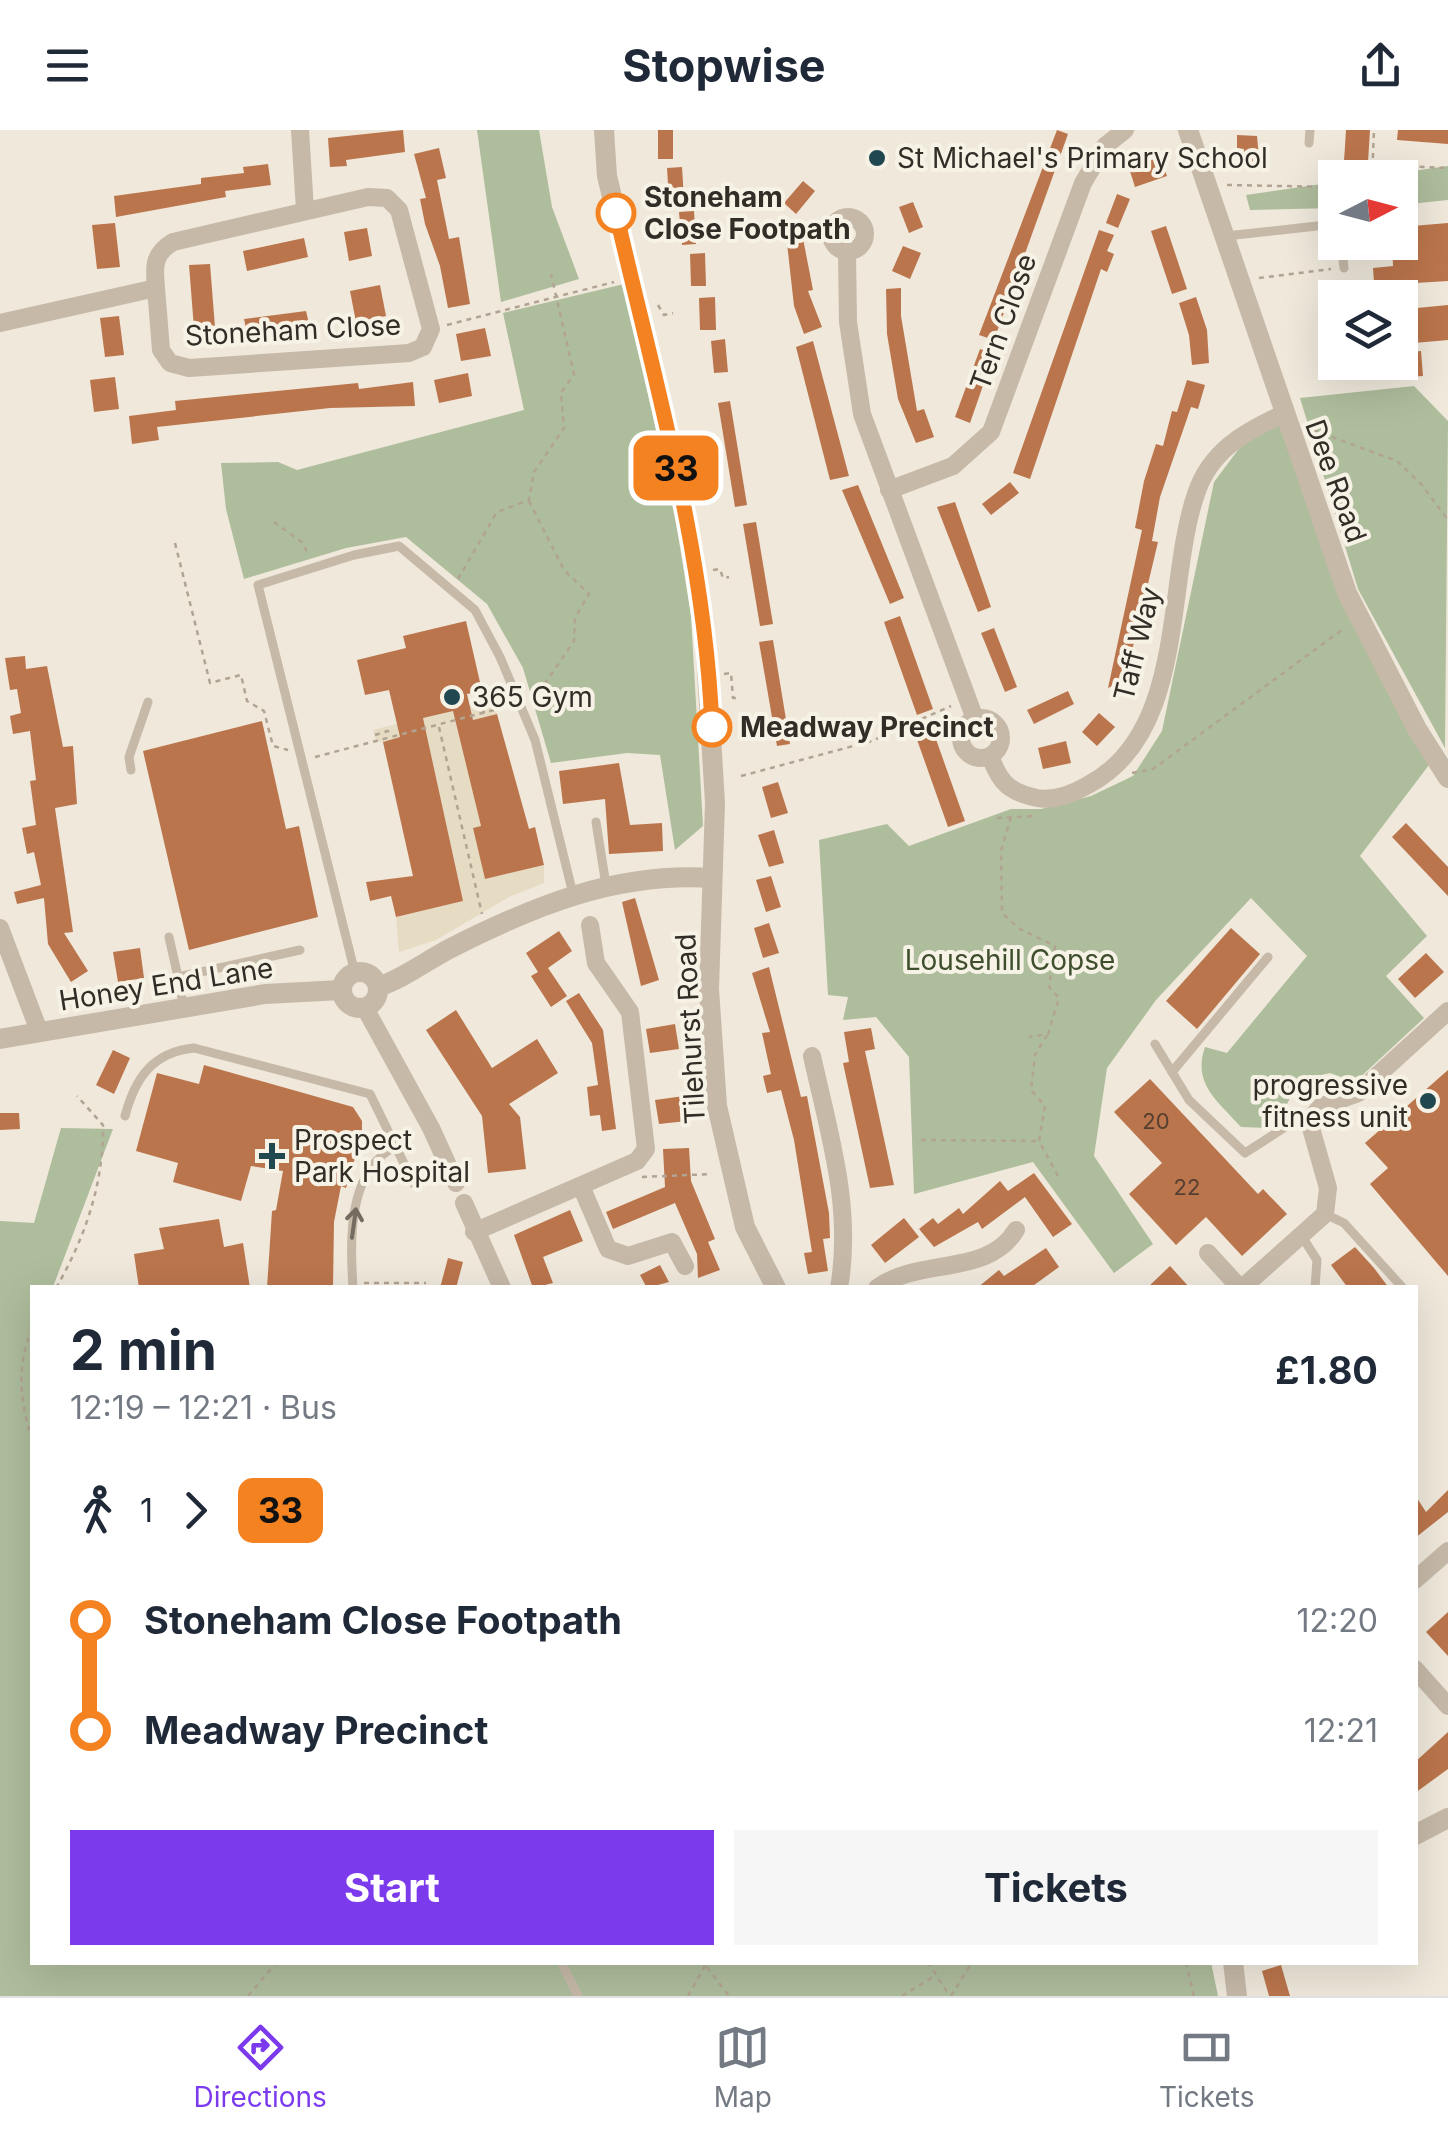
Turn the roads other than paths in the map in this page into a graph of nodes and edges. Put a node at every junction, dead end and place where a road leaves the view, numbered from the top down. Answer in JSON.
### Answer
{"nodes":[{"id":1,"x":300,"y":130,"type":"edge"},
{"id":2,"x":604,"y":130,"type":"edge"},
{"id":3,"x":1125,"y":130,"type":"edge"},
{"id":4,"x":1188,"y":130,"type":"edge"},
{"id":5,"x":1310,"y":130,"type":"edge"},
{"id":6,"x":1309,"y":144,"type":"dead end"},
{"id":7,"x":305,"y":210,"type":"junction"},
{"id":8,"x":1318,"y":226,"type":"edge"},
{"id":9,"x":1223,"y":236,"type":"junction"},
{"id":10,"x":847,"y":253,"type":"dead end"},
{"id":11,"x":1343,"y":260,"type":"edge"},
{"id":12,"x":1344,"y":268,"type":"road end"},
{"id":13,"x":156,"y":288,"type":"junction"},
{"id":14,"x":0,"y":323,"type":"edge"},
{"id":15,"x":1283,"y":414,"type":"junction"},
{"id":16,"x":889,"y":490,"type":"junction"},
{"id":17,"x":148,"y":702,"type":"dead end"},
{"id":18,"x":975,"y":718,"type":"junction"},
{"id":19,"x":990,"y":756,"type":"junction"},
{"id":20,"x":132,"y":770,"type":"dead end"},
{"id":21,"x":1448,"y":778,"type":"edge"},
{"id":22,"x":596,"y":822,"type":"dead end"},
{"id":23,"x":712,"y":878,"type":"junction"},
{"id":24,"x":606,"y":885,"type":"junction"},
{"id":25,"x":573,"y":895,"type":"junction"},
{"id":26,"x":590,"y":925,"type":"dead end"},
{"id":27,"x":0,"y":928,"type":"edge"},
{"id":28,"x":169,"y":937,"type":"dead end"},
{"id":29,"x":300,"y":950,"type":"dead end"},
{"id":30,"x":1268,"y":957,"type":"dead end"},
{"id":31,"x":355,"y":973,"type":"junction"},
{"id":32,"x":178,"y":977,"type":"junction"},
{"id":33,"x":378,"y":988,"type":"junction"},
{"id":34,"x":342,"y":990,"type":"junction"},
{"id":35,"x":184,"y":1008,"type":"junction"},
{"id":36,"x":365,"y":1008,"type":"junction"},
{"id":37,"x":1448,"y":1011,"type":"edge"},
{"id":38,"x":39,"y":1031,"type":"junction"},
{"id":39,"x":0,"y":1039,"type":"edge"},
{"id":40,"x":1154,"y":1044,"type":"dead end"},
{"id":41,"x":812,"y":1056,"type":"dead end"},
{"id":42,"x":1172,"y":1072,"type":"junction"},
{"id":43,"x":125,"y":1116,"type":"dead end"},
{"id":44,"x":1309,"y":1121,"type":"junction"},
{"id":45,"x":398,"y":1145,"type":"junction"},
{"id":46,"x":444,"y":1159,"type":"junction"},
{"id":47,"x":456,"y":1184,"type":"dead end"},
{"id":48,"x":581,"y":1186,"type":"junction"},
{"id":49,"x":464,"y":1203,"type":"dead end"},
{"id":50,"x":1326,"y":1214,"type":"junction"},
{"id":51,"x":1016,"y":1230,"type":"dead end"},
{"id":52,"x":474,"y":1232,"type":"junction"},
{"id":53,"x":1301,"y":1236,"type":"junction"},
{"id":54,"x":1208,"y":1253,"type":"dead end"},
{"id":55,"x":685,"y":1266,"type":"dead end"},
{"id":56,"x":353,"y":1285,"type":"edge"},
{"id":57,"x":500,"y":1285,"type":"edge"},
{"id":58,"x":774,"y":1285,"type":"edge"},
{"id":59,"x":840,"y":1285,"type":"edge"},
{"id":60,"x":883,"y":1285,"type":"edge"},
{"id":61,"x":1238,"y":1285,"type":"edge"},
{"id":62,"x":1244,"y":1285,"type":"edge"},
{"id":63,"x":1315,"y":1285,"type":"edge"},
{"id":64,"x":1400,"y":1285,"type":"edge"},
{"id":65,"x":1448,"y":1551,"type":"edge"},
{"id":66,"x":1418,"y":1577,"type":"edge"},
{"id":67,"x":1418,"y":1672,"type":"edge"},
{"id":68,"x":1448,"y":1706,"type":"edge"},
{"id":69,"x":1448,"y":1818,"type":"edge"},
{"id":70,"x":1418,"y":1833,"type":"edge"},
{"id":71,"x":562,"y":1965,"type":"edge"},
{"id":72,"x":1233,"y":1965,"type":"edge"},
{"id":73,"x":578,"y":1996,"type":"edge"},
{"id":74,"x":1237,"y":1996,"type":"edge"}],
"edges":[{"from":1,"to":7,"type":"street"},
{"from":2,"to":23,"type":"street","name":"Tilehurst Road"},
{"from":3,"to":16,"type":"street","name":"Tern Close"},
{"from":4,"to":9,"type":"street","name":"Dee Road"},
{"from":5,"to":6,"type":"lane"},
{"from":7,"to":13,"type":"street","name":"Stoneham Close"},
{"from":7,"to":13,"type":"street","name":"Stoneham Close"},
{"from":8,"to":9,"type":"lane"},
{"from":9,"to":15,"type":"street","name":"Dee Road"},
{"from":10,"to":16,"type":"street"},
{"from":11,"to":12,"type":"lane"},
{"from":13,"to":14,"type":"street"},
{"from":15,"to":19,"type":"street","name":"Taff Way"},
{"from":15,"to":21,"type":"street","name":"Dee Road"},
{"from":16,"to":18,"type":"street"},
{"from":17,"to":20,"type":"lane"},
{"from":18,"to":19,"type":"street"},
{"from":18,"to":19,"type":"street"},
{"from":22,"to":24,"type":"lane"},
{"from":23,"to":24,"type":"street"},
{"from":23,"to":58,"type":"street","name":"Tilehurst Road"},
{"from":24,"to":25,"type":"street"},
{"from":25,"to":31,"type":"lane"},
{"from":25,"to":33,"type":"street"},
{"from":26,"to":48,"type":"street"},
{"from":27,"to":38,"type":"street"},
{"from":28,"to":32,"type":"lane"},
{"from":29,"to":32,"type":"lane"},
{"from":30,"to":42,"type":"lane"},
{"from":31,"to":33,"type":"street"},
{"from":31,"to":34,"type":"street"},
{"from":32,"to":35,"type":"lane"},
{"from":33,"to":36,"type":"street"},
{"from":34,"to":35,"type":"street","name":"Honey End Lane"},
{"from":34,"to":36,"type":"street"},
{"from":35,"to":38,"type":"street","name":"Honey End Lane"},
{"from":36,"to":46,"type":"street"},
{"from":37,"to":44,"type":"street"},
{"from":38,"to":39,"type":"street","name":"Honey End Lane"},
{"from":40,"to":42,"type":"lane"},
{"from":41,"to":59,"type":"street"},
{"from":42,"to":44,"type":"lane"},
{"from":43,"to":45,"type":"lane"},
{"from":44,"to":50,"type":"street"},
{"from":45,"to":46,"type":"lane"},
{"from":56,"to":45,"type":"lane","one_way":true},
{"from":46,"to":47,"type":"street"},
{"from":48,"to":52,"type":"street"},
{"from":48,"to":55,"type":"street"},
{"from":49,"to":52,"type":"street"},
{"from":50,"to":53,"type":"street"},
{"from":50,"to":64,"type":"lane"},
{"from":51,"to":60,"type":"street"},
{"from":52,"to":57,"type":"street"},
{"from":53,"to":62,"type":"street"},
{"from":53,"to":63,"type":"lane"},
{"from":54,"to":61,"type":"street"},
{"from":65,"to":66,"type":"street"},
{"from":67,"to":68,"type":"street"},
{"from":69,"to":70,"type":"street"},
{"from":71,"to":73,"type":"lane"},
{"from":72,"to":74,"type":"street"}]}
